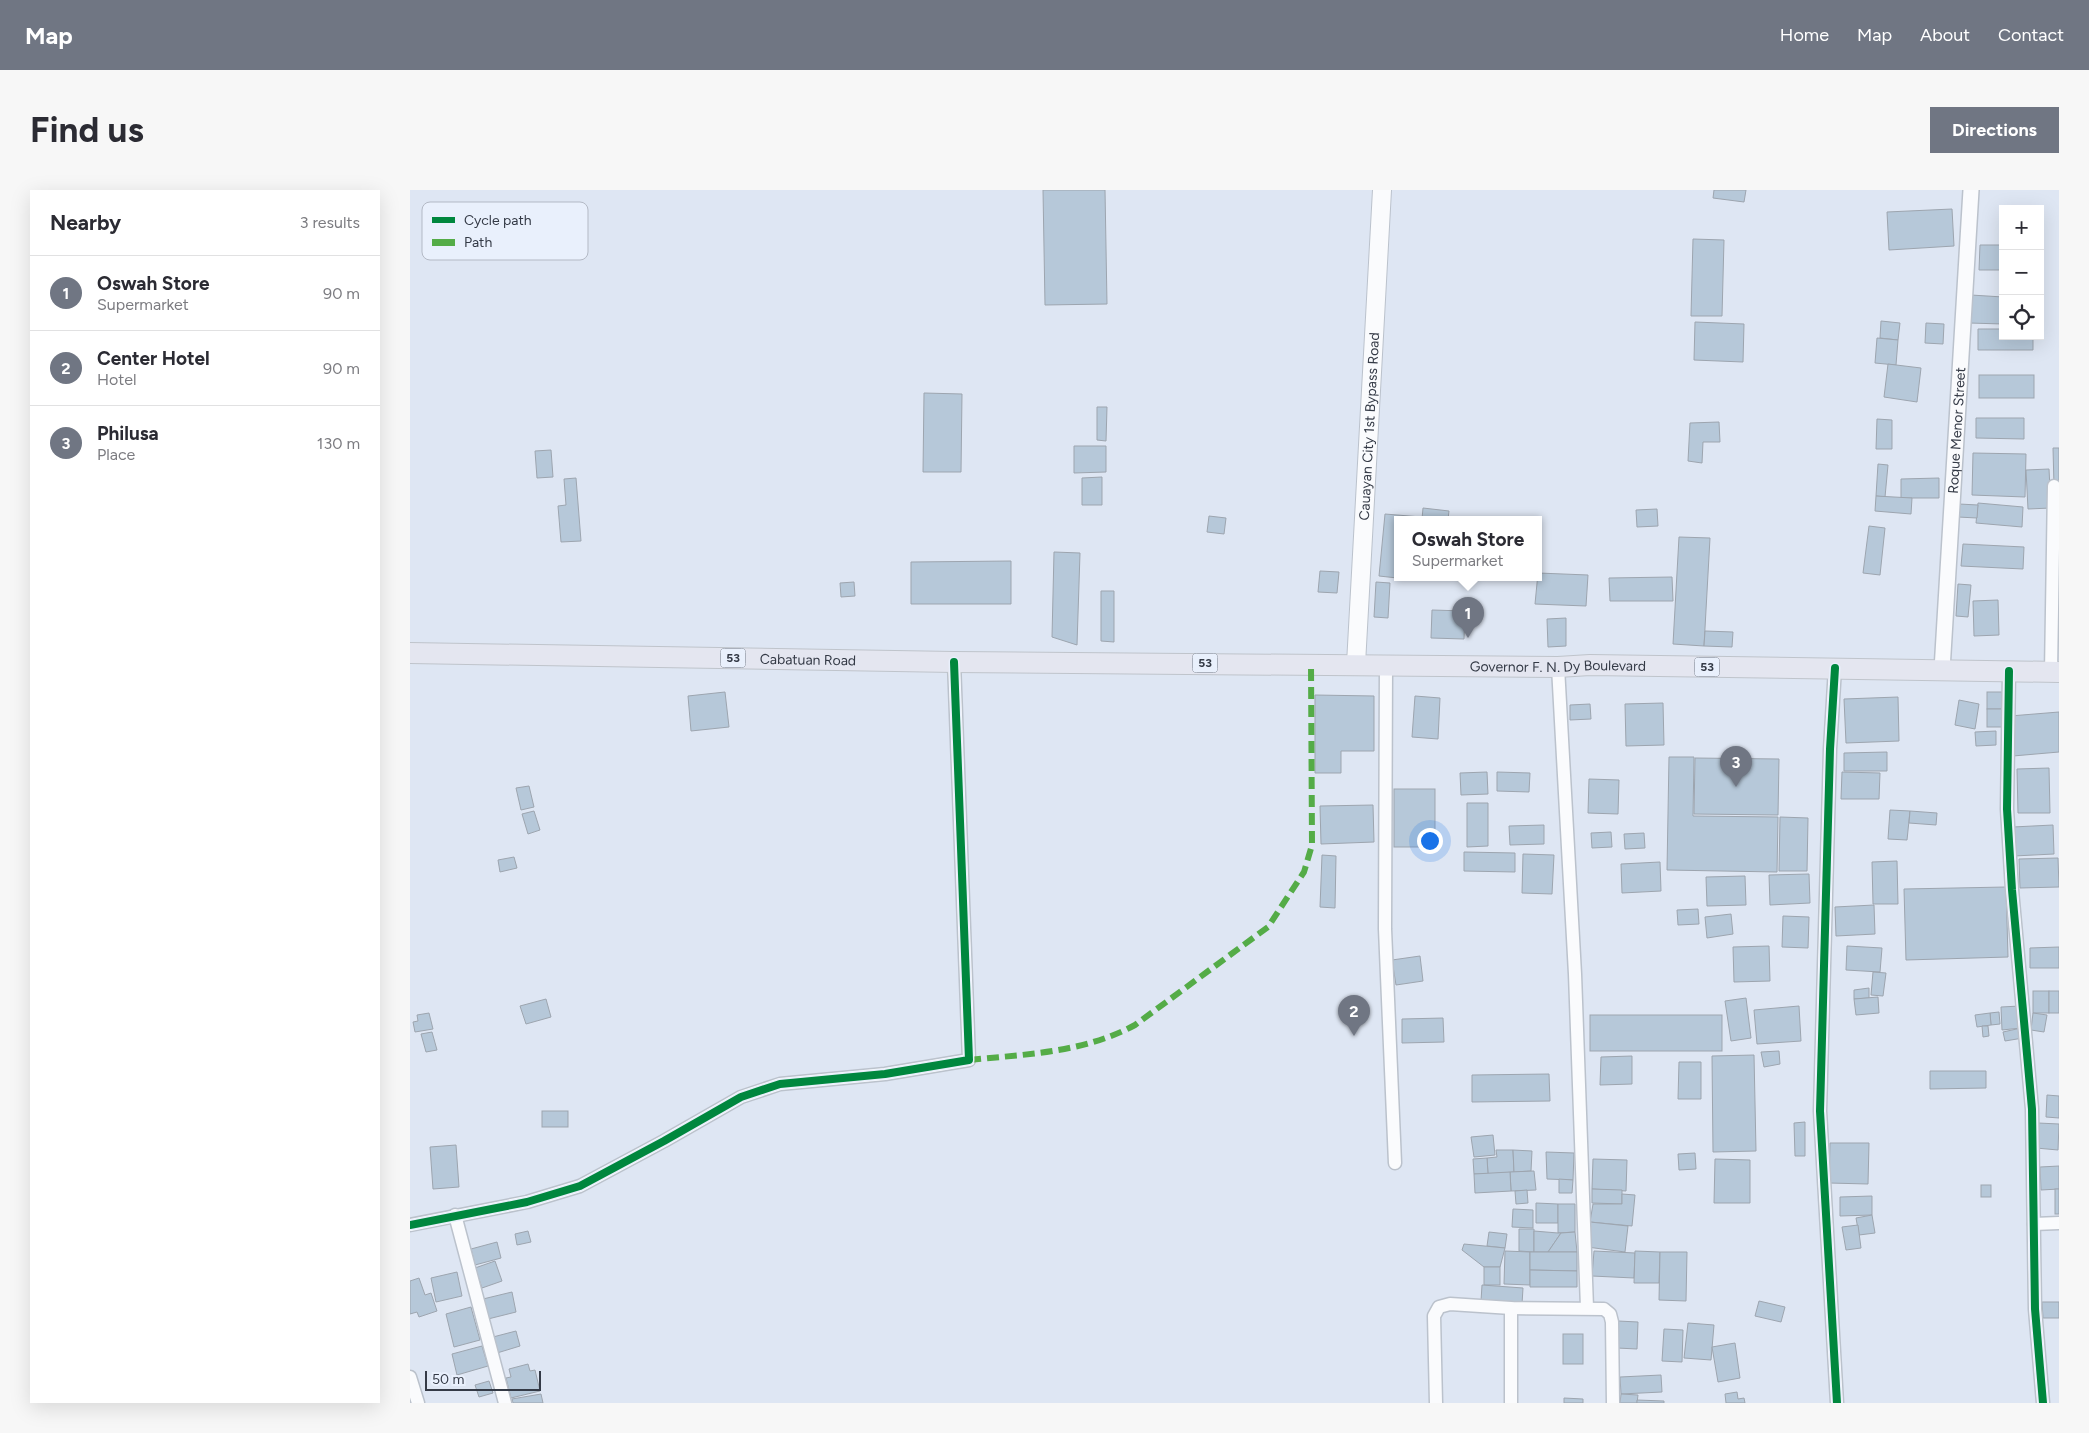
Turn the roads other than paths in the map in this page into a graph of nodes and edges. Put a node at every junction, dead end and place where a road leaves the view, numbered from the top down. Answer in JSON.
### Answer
{"nodes":[{"id":1,"x":1382,"y":190,"type":"edge"},
{"id":2,"x":1971,"y":190,"type":"edge"},
{"id":3,"x":2054,"y":486,"type":"dead end"},
{"id":4,"x":410,"y":653,"type":"edge"},
{"id":5,"x":954,"y":662,"type":"junction"},
{"id":6,"x":1055,"y":662,"type":"joint"},
{"id":7,"x":1356,"y":664,"type":"junction"},
{"id":8,"x":1386,"y":664,"type":"junction"},
{"id":9,"x":1558,"y":667,"type":"junction"},
{"id":10,"x":1835,"y":668,"type":"junction"},
{"id":11,"x":1942,"y":670,"type":"junction"},
{"id":12,"x":2009,"y":671,"type":"junction"},
{"id":13,"x":2055,"y":672,"type":"edge"},
{"id":14,"x":1395,"y":1163,"type":"dead end"},
{"id":15,"x":455,"y":1215,"type":"junction"},
{"id":16,"x":2059,"y":1223,"type":"edge"},
{"id":17,"x":2034,"y":1224,"type":"junction"},
{"id":18,"x":410,"y":1225,"type":"edge"},
{"id":19,"x":1511,"y":1308,"type":"junction"},
{"id":20,"x":1587,"y":1308,"type":"junction"},
{"id":21,"x":410,"y":1377,"type":"edge"},
{"id":22,"x":418,"y":1403,"type":"edge"},
{"id":23,"x":505,"y":1403,"type":"edge"},
{"id":24,"x":1436,"y":1403,"type":"edge"},
{"id":25,"x":1511,"y":1403,"type":"edge"},
{"id":26,"x":1613,"y":1403,"type":"edge"},
{"id":27,"x":1837,"y":1403,"type":"edge"},
{"id":28,"x":2043,"y":1403,"type":"edge"}],
"edges":[{"from":1,"to":7,"type":"main road","name":"Cauayan City 1st Bypass Road"},
{"from":2,"to":11,"type":"street","name":"Roque Menor Street"},
{"from":3,"to":13,"type":"street"},
{"from":4,"to":5,"type":"highway","name":"Cabatuan Road","number":"53"},
{"from":5,"to":6,"type":"highway","name":"Cabatuan Road","number":"53"},
{"from":5,"to":15,"type":"street"},
{"from":6,"to":7,"type":"highway","name":"Governor F. N. Dy Boulevard","number":"53"},
{"from":7,"to":8,"type":"highway","name":"Governor F. N. Dy Boulevard","number":"53"},
{"from":8,"to":9,"type":"highway","name":"Governor F. N. Dy Boulevard","number":"53"},
{"from":8,"to":14,"type":"street"},
{"from":9,"to":10,"type":"highway","name":"Governor F. N. Dy Boulevard","number":"53"},
{"from":9,"to":20,"type":"street"},
{"from":10,"to":11,"type":"highway","name":"Governor F. N. Dy Boulevard","number":"53"},
{"from":10,"to":27,"type":"street"},
{"from":11,"to":12,"type":"highway","name":"Governor F. N. Dy Boulevard","number":"53"},
{"from":12,"to":13,"type":"highway","name":"Governor F. N. Dy Boulevard","number":"53"},
{"from":12,"to":17,"type":"street"},
{"from":15,"to":18,"type":"street"},
{"from":15,"to":23,"type":"street"},
{"from":16,"to":17,"type":"street"},
{"from":17,"to":28,"type":"street"},
{"from":19,"to":20,"type":"street"},
{"from":19,"to":24,"type":"street"},
{"from":19,"to":25,"type":"street"},
{"from":20,"to":26,"type":"street"},
{"from":21,"to":22,"type":"street"}]}
